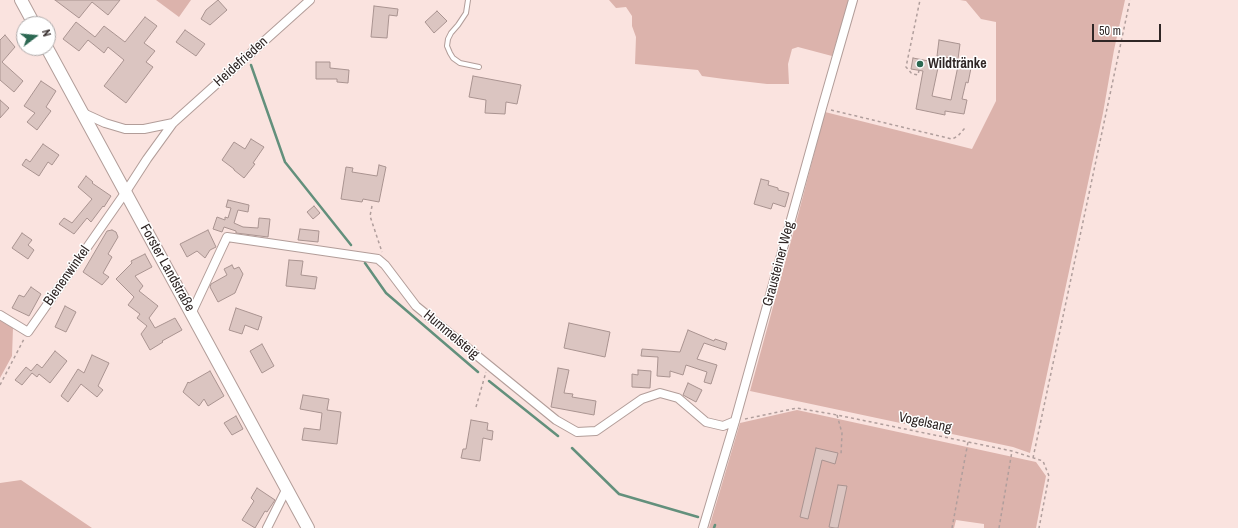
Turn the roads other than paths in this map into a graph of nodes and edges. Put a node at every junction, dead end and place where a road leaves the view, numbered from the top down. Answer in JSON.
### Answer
{"nodes":[{"id":1,"x":21,"y":0,"type":"edge"},
{"id":2,"x":310,"y":0,"type":"edge"},
{"id":3,"x":468,"y":0,"type":"edge"},
{"id":4,"x":853,"y":0,"type":"edge"},
{"id":5,"x":30,"y":16,"type":"edge"},
{"id":6,"x":50,"y":56,"type":"edge"},
{"id":7,"x":479,"y":67,"type":"dead end"},
{"id":8,"x":81,"y":112,"type":"junction"},
{"id":9,"x":173,"y":123,"type":"junction"},
{"id":10,"x":125,"y":193,"type":"junction"},
{"id":11,"x":192,"y":312,"type":"junction"},
{"id":12,"x":0,"y":315,"type":"edge"},
{"id":13,"x":735,"y":421,"type":"junction"},
{"id":14,"x":287,"y":488,"type":"junction"},
{"id":15,"x":267,"y":528,"type":"edge"},
{"id":16,"x":308,"y":528,"type":"edge"},
{"id":17,"x":703,"y":528,"type":"edge"}],
"edges":[{"from":1,"to":5,"type":"main road"},
{"from":2,"to":9,"type":"street","name":"Heidefrieden"},
{"from":3,"to":7,"type":"lane"},
{"from":4,"to":13,"type":"street","name":"Grausteiner Weg"},
{"from":6,"to":8,"type":"main road","name":"Forster Landstraße"},
{"from":8,"to":9,"type":"street"},
{"from":8,"to":10,"type":"main road","name":"Forster Landstraße"},
{"from":9,"to":10,"type":"street","name":"Heidefrieden"},
{"from":10,"to":11,"type":"main road","name":"Forster Landstraße"},
{"from":10,"to":12,"type":"street","name":"Bienenwinkel"},
{"from":11,"to":13,"type":"street","name":"Hummelsteig"},
{"from":11,"to":14,"type":"main road","name":"Forster Landstraße"},
{"from":13,"to":17,"type":"street","name":"Grausteiner Weg"},
{"from":14,"to":15,"type":"street"},
{"from":14,"to":16,"type":"main road","name":"Forster Landstraße"}]}
